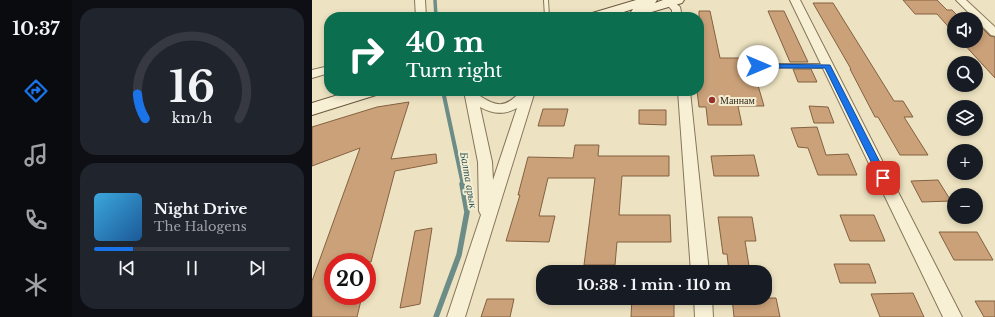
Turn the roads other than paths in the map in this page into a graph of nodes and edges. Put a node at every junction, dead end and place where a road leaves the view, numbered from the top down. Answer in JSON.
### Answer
{"nodes":[{"id":1,"x":420,"y":0,"type":"edge"},
{"id":2,"x":546,"y":0,"type":"edge"},
{"id":3,"x":650,"y":0,"type":"edge"},
{"id":4,"x":795,"y":0,"type":"edge"},
{"id":5,"x":961,"y":0,"type":"edge"},
{"id":6,"x":673,"y":1,"type":"edge"},
{"id":7,"x":421,"y":12,"type":"edge"},
{"id":8,"x":546,"y":12,"type":"edge"},
{"id":9,"x":610,"y":12,"type":"edge"},
{"id":10,"x":638,"y":12,"type":"edge"},
{"id":11,"x":677,"y":12,"type":"edge"},
{"id":12,"x":995,"y":33,"type":"edge"},
{"id":13,"x":758,"y":66,"type":"dead end"},
{"id":14,"x":828,"y":66,"type":"junction"},
{"id":15,"x":324,"y":70,"type":"edge"},
{"id":16,"x":312,"y":74,"type":"edge"},
{"id":17,"x":338,"y":96,"type":"edge"},
{"id":18,"x":354,"y":96,"type":"edge"},
{"id":19,"x":471,"y":96,"type":"edge"},
{"id":20,"x":473,"y":96,"type":"edge"},
{"id":21,"x":524,"y":96,"type":"edge"},
{"id":22,"x":527,"y":96,"type":"edge"},
{"id":23,"x":684,"y":96,"type":"edge"},
{"id":24,"x":312,"y":104,"type":"edge"},
{"id":25,"x":312,"y":109,"type":"edge"},
{"id":26,"x":488,"y":219,"type":"junction"},
{"id":27,"x":699,"y":265,"type":"edge"},
{"id":28,"x":703,"y":305,"type":"edge"},
{"id":29,"x":456,"y":317,"type":"edge"},
{"id":30,"x":704,"y":317,"type":"edge"},
{"id":31,"x":953,"y":317,"type":"edge"}],
"edges":[{"from":1,"to":7,"type":"street"},
{"from":2,"to":8,"type":"lane"},
{"from":3,"to":9,"type":"main road"},
{"from":4,"to":14,"type":"street"},
{"from":5,"to":12,"type":"street"},
{"from":6,"to":10,"type":"main road"},
{"from":6,"to":11,"type":"street"},
{"from":13,"to":14,"type":"lane"},
{"from":14,"to":31,"type":"street"},
{"from":15,"to":16,"type":"street"},
{"from":17,"to":24,"type":"main road"},
{"from":18,"to":25,"type":"main road"},
{"from":19,"to":26,"type":"street"},
{"from":20,"to":21,"type":"street"},
{"from":22,"to":26,"type":"street"},
{"from":23,"to":27,"type":"street"},
{"from":26,"to":29,"type":"street"},
{"from":28,"to":30,"type":"street"}]}
